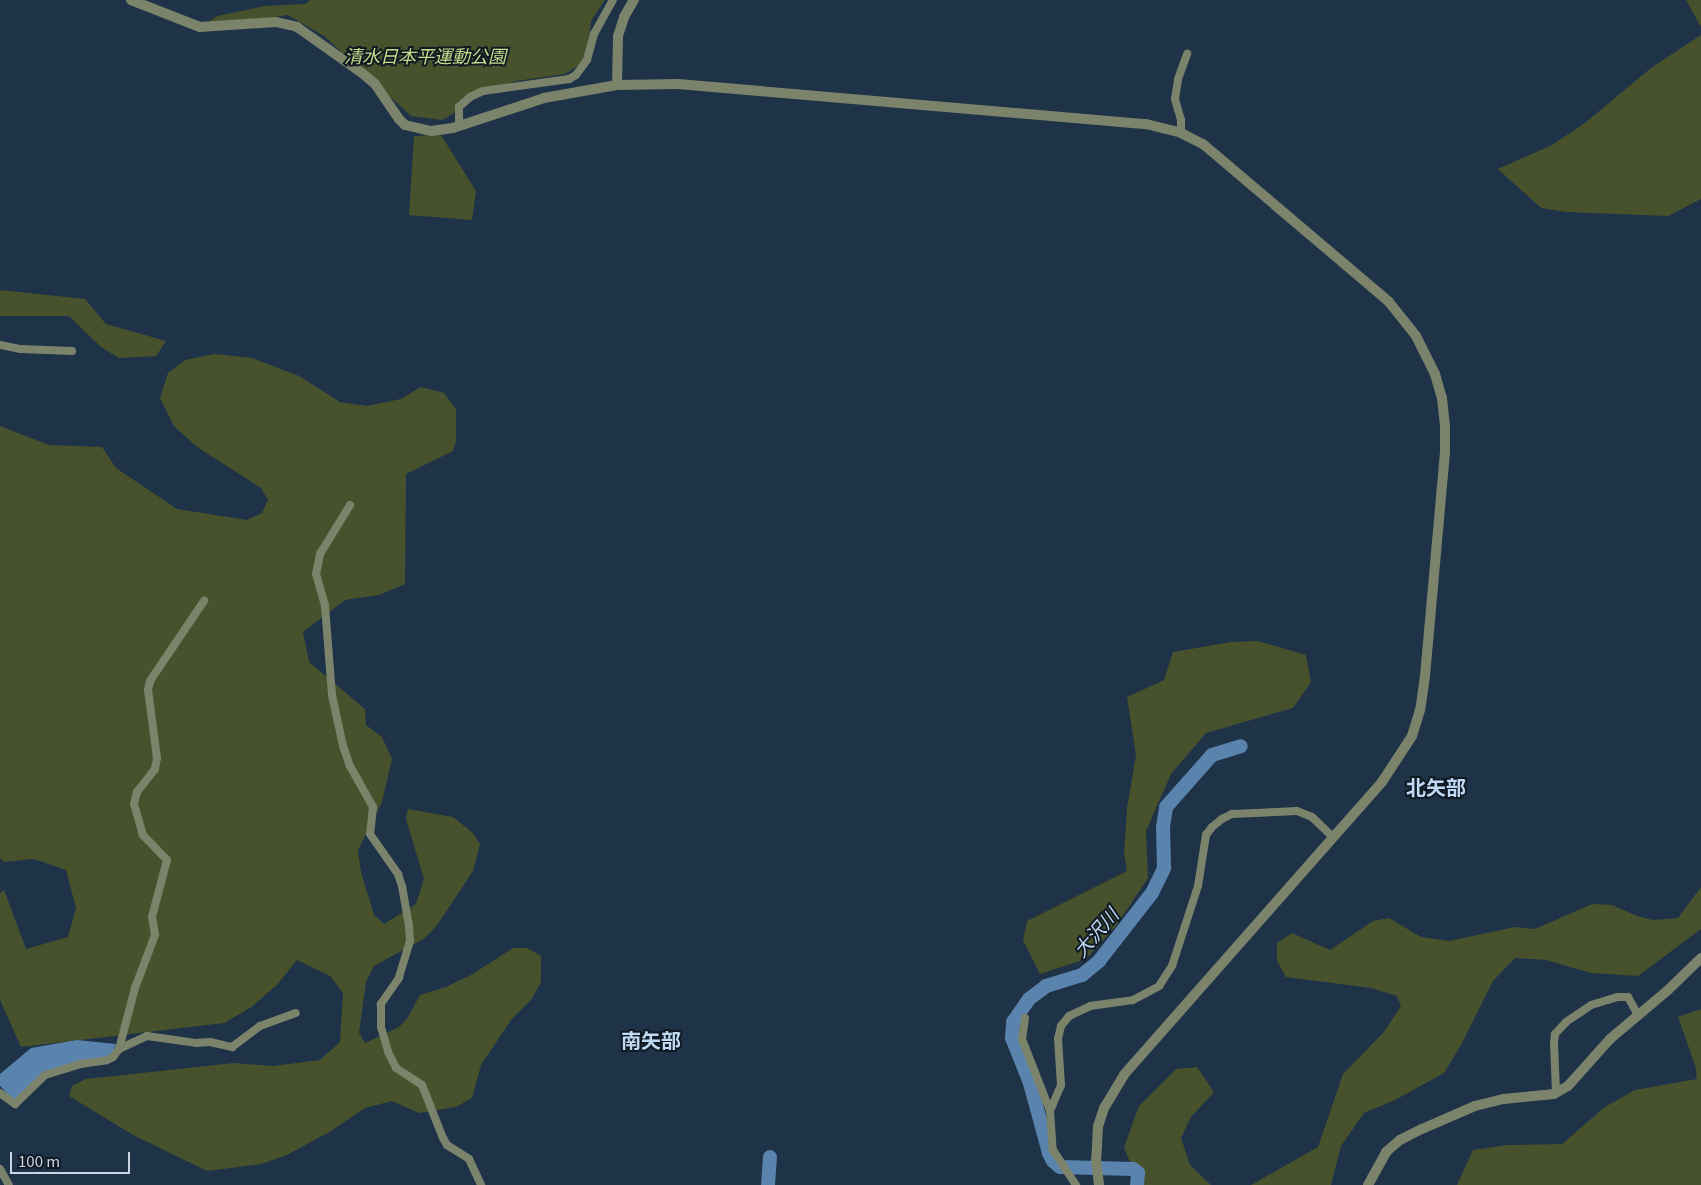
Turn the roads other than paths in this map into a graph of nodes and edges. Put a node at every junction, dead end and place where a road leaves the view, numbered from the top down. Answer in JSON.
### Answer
{"nodes":[{"id":1,"x":131,"y":0,"type":"edge"},
{"id":2,"x":613,"y":0,"type":"edge"},
{"id":3,"x":634,"y":0,"type":"edge"},
{"id":4,"x":1187,"y":54,"type":"dead end"},
{"id":5,"x":618,"y":85,"type":"junction"},
{"id":6,"x":459,"y":126,"type":"junction"},
{"id":7,"x":1181,"y":133,"type":"junction"},
{"id":8,"x":0,"y":345,"type":"edge"},
{"id":9,"x":72,"y":351,"type":"dead end"},
{"id":10,"x":350,"y":505,"type":"dead end"},
{"id":11,"x":204,"y":602,"type":"dead end"},
{"id":12,"x":1333,"y":837,"type":"junction"},
{"id":13,"x":1701,"y":958,"type":"edge"},
{"id":14,"x":296,"y":1013,"type":"dead end"},
{"id":15,"x":1638,"y":1015,"type":"junction"},
{"id":16,"x":1025,"y":1018,"type":"dead end"},
{"id":17,"x":119,"y":1049,"type":"junction"},
{"id":18,"x":1556,"y":1092,"type":"junction"},
{"id":19,"x":0,"y":1093,"type":"edge"},
{"id":20,"x":1050,"y":1111,"type":"junction"},
{"id":21,"x":0,"y":1169,"type":"edge"},
{"id":22,"x":9,"y":1185,"type":"edge"},
{"id":23,"x":481,"y":1185,"type":"edge"},
{"id":24,"x":1076,"y":1185,"type":"edge"},
{"id":25,"x":1099,"y":1185,"type":"edge"},
{"id":26,"x":1368,"y":1185,"type":"edge"}],
"edges":[{"from":1,"to":6,"type":"street"},
{"from":2,"to":6,"type":"street"},
{"from":3,"to":5,"type":"street"},
{"from":4,"to":7,"type":"street"},
{"from":5,"to":6,"type":"street"},
{"from":5,"to":7,"type":"street"},
{"from":7,"to":12,"type":"street"},
{"from":8,"to":9,"type":"street"},
{"from":10,"to":23,"type":"street"},
{"from":11,"to":17,"type":"street"},
{"from":12,"to":20,"type":"street"},
{"from":12,"to":25,"type":"street"},
{"from":13,"to":15,"type":"street"},
{"from":14,"to":17,"type":"street"},
{"from":15,"to":18,"type":"street"},
{"from":15,"to":18,"type":"street"},
{"from":16,"to":20,"type":"street"},
{"from":17,"to":19,"type":"street"},
{"from":18,"to":26,"type":"street"},
{"from":20,"to":24,"type":"street"},
{"from":21,"to":22,"type":"street"}]}
